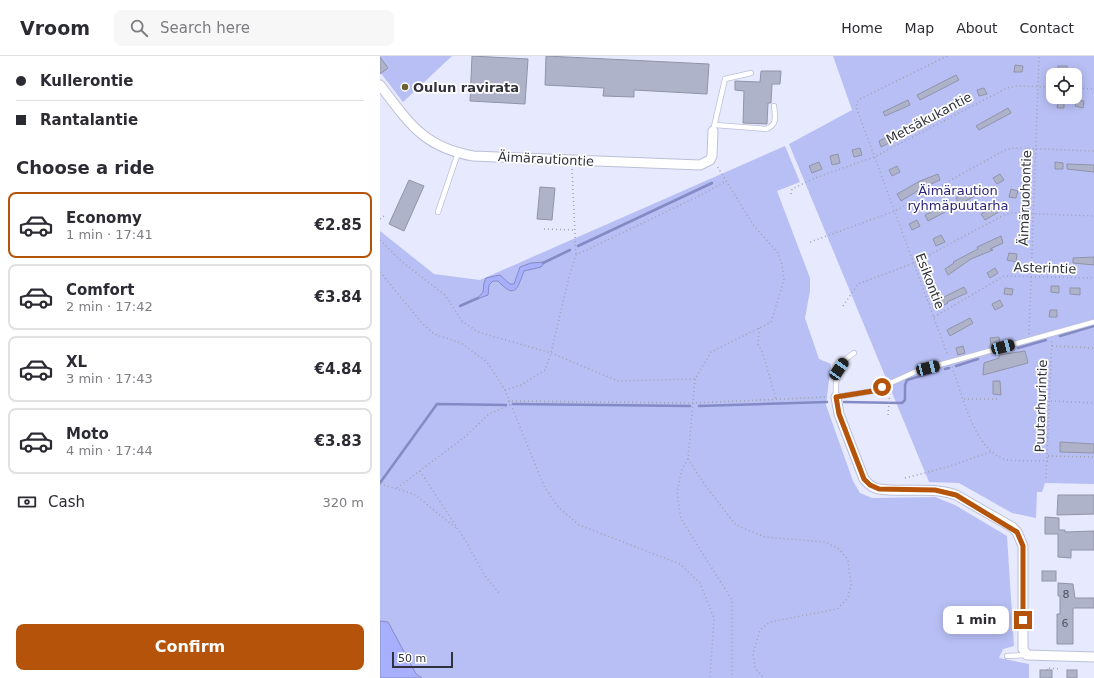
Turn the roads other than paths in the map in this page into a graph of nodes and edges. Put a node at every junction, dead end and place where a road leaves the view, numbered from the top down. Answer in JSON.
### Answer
{"nodes":[{"id":1,"x":751,"y":73,"type":"dead end"},
{"id":2,"x":380,"y":85,"type":"edge"},
{"id":3,"x":774,"y":106,"type":"dead end"},
{"id":4,"x":714,"y":128,"type":"junction"},
{"id":5,"x":458,"y":153,"type":"junction"},
{"id":6,"x":438,"y":212,"type":"dead end"},
{"id":7,"x":1094,"y":322,"type":"edge"},
{"id":8,"x":854,"y":353,"type":"dead end"},
{"id":9,"x":836,"y":397,"type":"junction"},
{"id":10,"x":1027,"y":655,"type":"junction"},
{"id":11,"x":1007,"y":656,"type":"dead end"},
{"id":12,"x":1094,"y":657,"type":"edge"}],
"edges":[{"from":1,"to":4,"type":"lane"},
{"from":2,"to":5,"type":"street","name":"Äimärautiontie"},
{"from":3,"to":4,"type":"lane"},
{"from":4,"to":5,"type":"street","name":"Äimärautiontie"},
{"from":5,"to":6,"type":"lane"},
{"from":7,"to":9,"type":"lane"},
{"from":8,"to":9,"type":"lane"},
{"from":9,"to":10,"type":"street"},
{"from":10,"to":11,"type":"lane"},
{"from":10,"to":12,"type":"street"}]}
